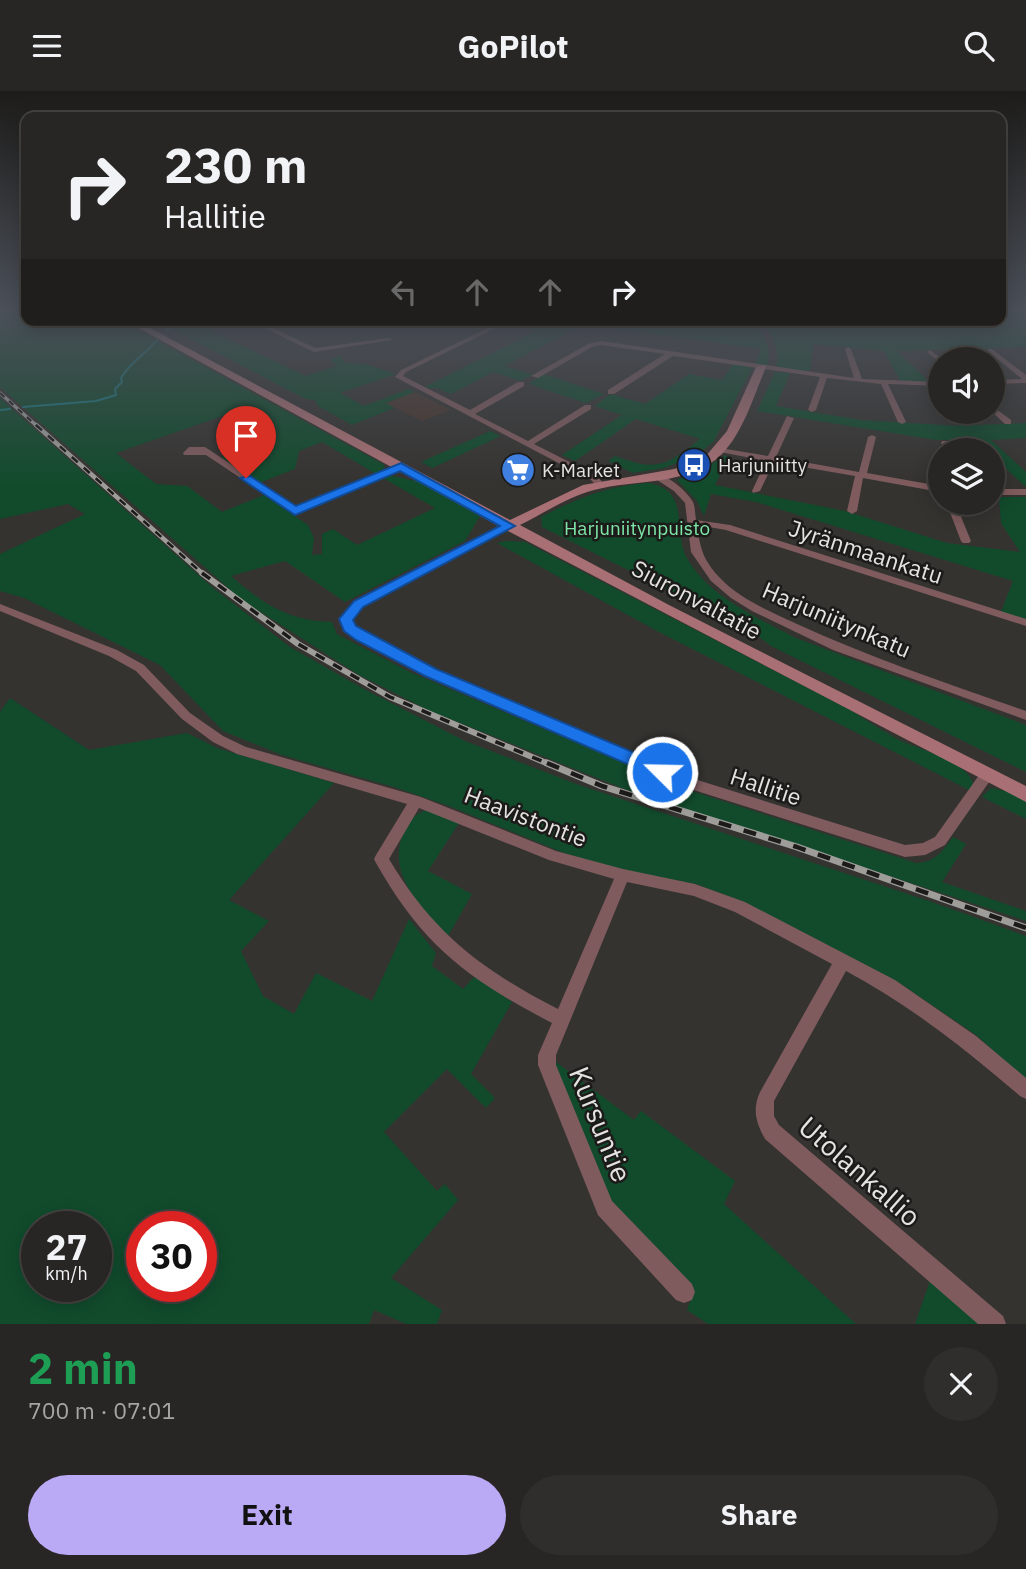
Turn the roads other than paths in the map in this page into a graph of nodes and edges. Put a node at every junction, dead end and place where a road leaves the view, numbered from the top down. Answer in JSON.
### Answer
{"nodes":[{"id":1,"x":220,"y":370,"type":"edge"},
{"id":2,"x":409,"y":370,"type":"edge"},
{"id":3,"x":548,"y":370,"type":"edge"},
{"id":4,"x":646,"y":370,"type":"edge"},
{"id":5,"x":760,"y":370,"type":"edge"},
{"id":6,"x":779,"y":370,"type":"edge"},
{"id":7,"x":855,"y":370,"type":"edge"},
{"id":8,"x":536,"y":376,"type":"dead end"},
{"id":9,"x":824,"y":376,"type":"junction"},
{"id":10,"x":1026,"y":380,"type":"edge"},
{"id":11,"x":859,"y":381,"type":"junction"},
{"id":12,"x":1005,"y":381,"type":"edge"},
{"id":13,"x":884,"y":383,"type":"junction"},
{"id":14,"x":521,"y":384,"type":"dead end"},
{"id":15,"x":928,"y":384,"type":"edge"},
{"id":16,"x":611,"y":392,"type":"dead end"},
{"id":17,"x":588,"y":407,"type":"dead end"},
{"id":18,"x":812,"y":410,"type":"dead end"},
{"id":19,"x":469,"y":414,"type":"junction"},
{"id":20,"x":790,"y":418,"type":"dead end"},
{"id":21,"x":1005,"y":419,"type":"edge"},
{"id":22,"x":902,"y":422,"type":"dead end"},
{"id":23,"x":1009,"y":422,"type":"dead end"},
{"id":24,"x":872,"y":437,"type":"dead end"},
{"id":25,"x":528,"y":444,"type":"junction"},
{"id":26,"x":720,"y":450,"type":"junction"},
{"id":27,"x":208,"y":453,"type":"dead end"},
{"id":28,"x":772,"y":459,"type":"junction"},
{"id":29,"x":401,"y":467,"type":"junction"},
{"id":30,"x":657,"y":476,"type":"junction"},
{"id":31,"x":860,"y":476,"type":"junction"},
{"id":32,"x":601,"y":485,"type":"junction"},
{"id":33,"x":928,"y":487,"type":"edge"},
{"id":34,"x":756,"y":491,"type":"dead end"},
{"id":35,"x":1005,"y":492,"type":"edge"},
{"id":36,"x":1026,"y":492,"type":"edge"},
{"id":37,"x":852,"y":511,"type":"dead end"},
{"id":38,"x":955,"y":515,"type":"edge"},
{"id":39,"x":693,"y":522,"type":"junction"},
{"id":40,"x":509,"y":526,"type":"junction"},
{"id":41,"x":966,"y":541,"type":"dead end"},
{"id":42,"x":0,"y":607,"type":"edge"},
{"id":43,"x":1026,"y":623,"type":"edge"},
{"id":44,"x":1026,"y":716,"type":"edge"},
{"id":45,"x":987,"y":775,"type":"junction"},
{"id":46,"x":1026,"y":795,"type":"edge"},
{"id":47,"x":416,"y":801,"type":"junction"},
{"id":48,"x":623,"y":876,"type":"junction"},
{"id":49,"x":843,"y":960,"type":"junction"},
{"id":50,"x":563,"y":1020,"type":"junction"},
{"id":51,"x":1026,"y":1090,"type":"edge"},
{"id":52,"x":684,"y":1292,"type":"dead end"},
{"id":53,"x":995,"y":1324,"type":"edge"}],
"edges":[{"from":1,"to":29,"type":"main road","name":"Siuronvaltatie"},
{"from":2,"to":19,"type":"street"},
{"from":3,"to":8,"type":"street"},
{"from":4,"to":16,"type":"street"},
{"from":5,"to":26,"type":"main road"},
{"from":6,"to":9,"type":"street"},
{"from":7,"to":11,"type":"street"},
{"from":9,"to":11,"type":"street"},
{"from":9,"to":18,"type":"street"},
{"from":10,"to":12,"type":"street"},
{"from":11,"to":13,"type":"street"},
{"from":13,"to":15,"type":"street"},
{"from":13,"to":22,"type":"street"},
{"from":14,"to":19,"type":"street"},
{"from":17,"to":25,"type":"street"},
{"from":19,"to":25,"type":"street"},
{"from":20,"to":28,"type":"street"},
{"from":21,"to":23,"type":"street"},
{"from":24,"to":31,"type":"street"},
{"from":25,"to":32,"type":"street"},
{"from":26,"to":28,"type":"street"},
{"from":26,"to":30,"type":"main road"},
{"from":27,"to":29,"type":"street"},
{"from":28,"to":31,"type":"street"},
{"from":28,"to":34,"type":"street"},
{"from":29,"to":40,"type":"main road","name":"Siuronvaltatie"},
{"from":30,"to":32,"type":"main road"},
{"from":30,"to":39,"type":"street","name":"Harjuniitynkatu"},
{"from":31,"to":33,"type":"street"},
{"from":31,"to":37,"type":"street"},
{"from":32,"to":40,"type":"main road"},
{"from":35,"to":36,"type":"street"},
{"from":38,"to":41,"type":"street"},
{"from":39,"to":43,"type":"street","name":"Jyränmaankatu"},
{"from":39,"to":44,"type":"street","name":"Harjuniitynkatu"},
{"from":40,"to":45,"type":"main road","name":"Siuronvaltatie"},
{"from":40,"to":45,"type":"street","name":"Hallitie"},
{"from":42,"to":47,"type":"street","name":"Haavistontie"},
{"from":45,"to":46,"type":"main road","name":"Siuronvaltatie"},
{"from":47,"to":48,"type":"street","name":"Haavistontie"},
{"from":47,"to":50,"type":"street"},
{"from":48,"to":49,"type":"street","name":"Haavistontie"},
{"from":48,"to":50,"type":"street","name":"Kursuntie"},
{"from":49,"to":51,"type":"street","name":"Haavistontie"},
{"from":49,"to":53,"type":"street","name":"Utolankallio"},
{"from":50,"to":52,"type":"street","name":"Kursuntie"}]}
